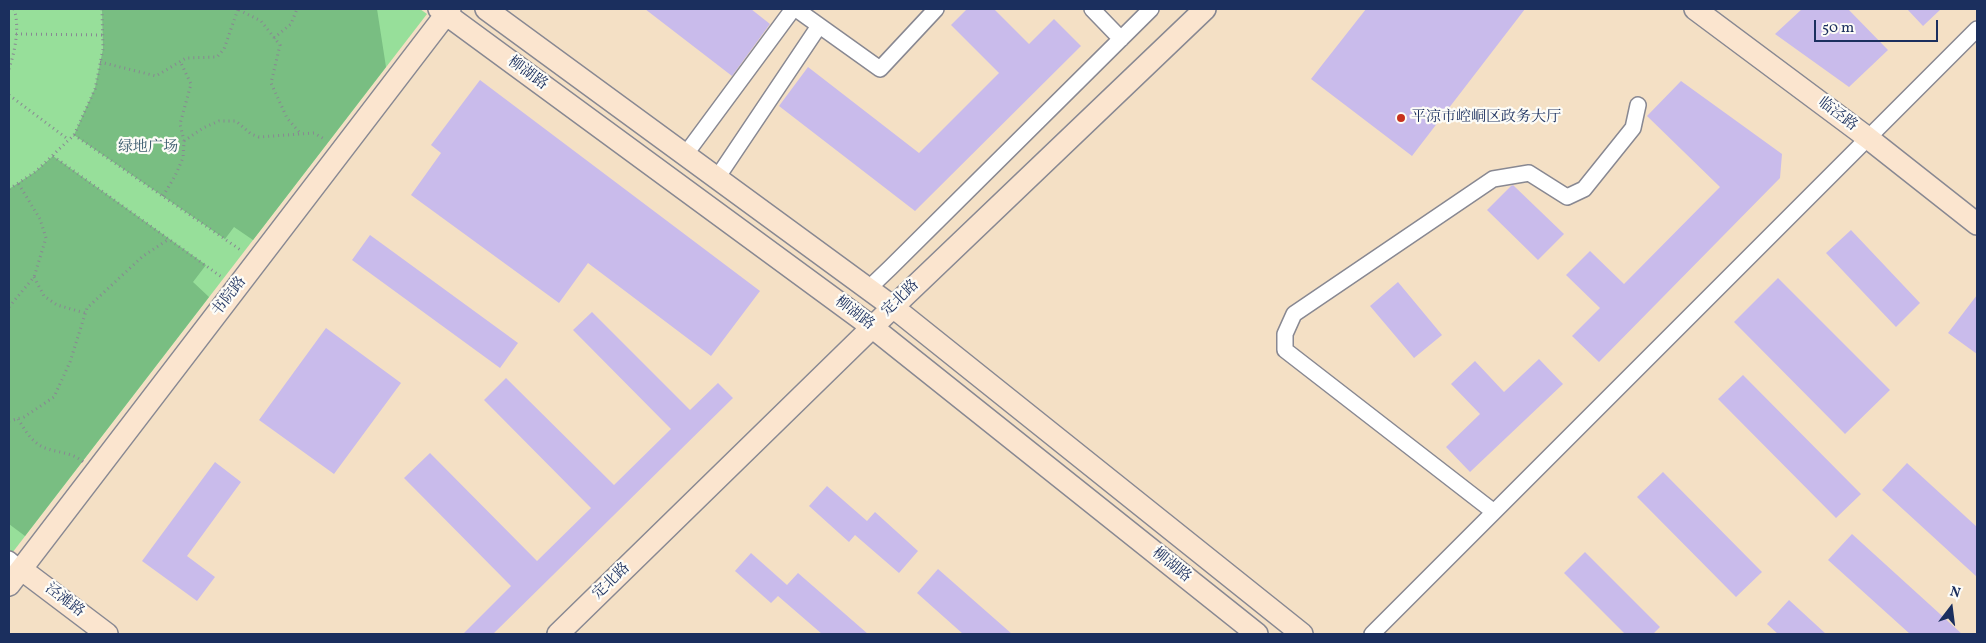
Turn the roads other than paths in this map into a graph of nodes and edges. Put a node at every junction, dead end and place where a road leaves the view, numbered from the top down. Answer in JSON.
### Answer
{"nodes":[{"id":1,"x":486,"y":9,"type":"edge"},
{"id":2,"x":794,"y":9,"type":"edge"},
{"id":3,"x":936,"y":9,"type":"edge"},
{"id":4,"x":1092,"y":9,"type":"edge"},
{"id":5,"x":1151,"y":9,"type":"edge"},
{"id":6,"x":1205,"y":9,"type":"edge"},
{"id":7,"x":1695,"y":9,"type":"edge"},
{"id":8,"x":445,"y":11,"type":"edge"},
{"id":9,"x":819,"y":26,"type":"junction"},
{"id":10,"x":1977,"y":29,"type":"edge"},
{"id":11,"x":1121,"y":39,"type":"junction"},
{"id":12,"x":1638,"y":105,"type":"dead end"},
{"id":13,"x":1868,"y":138,"type":"junction"},
{"id":14,"x":685,"y":155,"type":"junction"},
{"id":15,"x":717,"y":178,"type":"junction"},
{"id":16,"x":1977,"y":224,"type":"edge"},
{"id":17,"x":868,"y":289,"type":"junction"},
{"id":18,"x":893,"y":307,"type":"junction"},
{"id":19,"x":872,"y":327,"type":"junction"},
{"id":20,"x":1494,"y":512,"type":"junction"},
{"id":21,"x":13,"y":571,"type":"edge"},
{"id":22,"x":107,"y":634,"type":"edge"},
{"id":23,"x":558,"y":634,"type":"edge"},
{"id":24,"x":1257,"y":634,"type":"edge"},
{"id":25,"x":1302,"y":634,"type":"edge"},
{"id":26,"x":1372,"y":634,"type":"edge"}],
"edges":[{"from":1,"to":14,"type":"street","name":"柳湖路"},
{"from":2,"to":9,"type":"street"},
{"from":2,"to":14,"type":"street"},
{"from":3,"to":9,"type":"street"},
{"from":4,"to":11,"type":"street"},
{"from":5,"to":11,"type":"street"},
{"from":6,"to":18,"type":"street","name":"定北路"},
{"from":7,"to":13,"type":"street","name":"临泾路"},
{"from":8,"to":19,"type":"street","name":"柳湖路"},
{"from":8,"to":21,"type":"street","name":"书院路"},
{"from":9,"to":15,"type":"street"},
{"from":10,"to":13,"type":"street"},
{"from":11,"to":17,"type":"street"},
{"from":12,"to":20,"type":"street"},
{"from":13,"to":16,"type":"street","name":"临泾路"},
{"from":13,"to":20,"type":"street"},
{"from":14,"to":15,"type":"street","name":"柳湖路"},
{"from":15,"to":17,"type":"street","name":"柳湖路"},
{"from":17,"to":18,"type":"street","name":"柳湖路"},
{"from":18,"to":19,"type":"street","name":"定北路"},
{"from":18,"to":25,"type":"street","name":"柳湖路"},
{"from":19,"to":23,"type":"street","name":"定北路"},
{"from":19,"to":24,"type":"street","name":"柳湖路"},
{"from":20,"to":26,"type":"street"},
{"from":21,"to":22,"type":"street","name":"泾滩路"}]}
